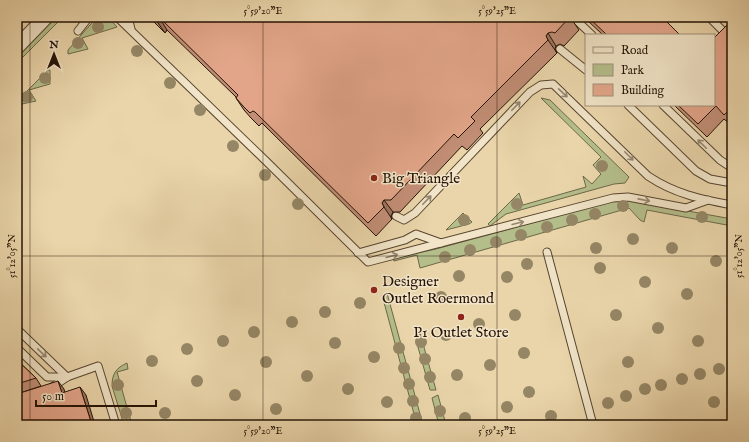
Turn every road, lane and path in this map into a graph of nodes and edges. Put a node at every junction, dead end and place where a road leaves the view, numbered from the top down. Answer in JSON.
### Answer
{"nodes":[{"id":1,"x":46,"y":17,"type":"edge"},
{"id":2,"x":89,"y":17,"type":"edge"},
{"id":3,"x":117,"y":17,"type":"edge"},
{"id":4,"x":128,"y":17,"type":"edge"},
{"id":5,"x":574,"y":17,"type":"edge"},
{"id":6,"x":709,"y":17,"type":"edge"},
{"id":7,"x":131,"y":30,"type":"junction"},
{"id":8,"x":78,"y":31,"type":"dead end"},
{"id":9,"x":723,"y":31,"type":"edge"},
{"id":10,"x":591,"y":34,"type":"edge"},
{"id":11,"x":17,"y":47,"type":"edge"},
{"id":12,"x":560,"y":49,"type":"dead end"},
{"id":13,"x":585,"y":69,"type":"edge"},
{"id":14,"x":629,"y":106,"type":"edge"},
{"id":15,"x":663,"y":106,"type":"edge"},
{"id":16,"x":732,"y":168,"type":"edge"},
{"id":17,"x":732,"y":182,"type":"edge"},
{"id":18,"x":708,"y":200,"type":"junction"},
{"id":19,"x":732,"y":205,"type":"edge"},
{"id":20,"x":396,"y":216,"type":"dead end"},
{"id":21,"x":441,"y":244,"type":"junction"},
{"id":22,"x":547,"y":252,"type":"dead end"},
{"id":23,"x":358,"y":253,"type":"junction"},
{"id":24,"x":17,"y":329,"type":"edge"},
{"id":25,"x":17,"y":348,"type":"edge"},
{"id":26,"x":67,"y":377,"type":"junction"},
{"id":27,"x":42,"y":391,"type":"edge"},
{"id":28,"x":116,"y":425,"type":"edge"},
{"id":29,"x":593,"y":425,"type":"edge"}],
"edges":[{"from":1,"to":11,"type":"street"},
{"from":2,"to":8,"type":"lane"},
{"from":3,"to":7,"type":"lane"},
{"from":4,"to":7,"type":"lane"},
{"from":5,"to":10,"type":"lane"},
{"from":6,"to":9,"type":"lane"},
{"from":7,"to":23,"type":"lane"},
{"from":12,"to":13,"type":"lane"},
{"from":14,"to":17,"type":"lane"},
{"from":16,"to":15,"type":"lane","one_way":true},
{"from":18,"to":19,"type":"lane"},
{"from":20,"to":18,"type":"lane","one_way":true},
{"from":21,"to":18,"type":"lane","one_way":true},
{"from":21,"to":23,"type":"lane"},
{"from":23,"to":21,"type":"lane","one_way":true},
{"from":22,"to":29,"type":"lane"},
{"from":24,"to":26,"type":"lane","one_way":true},
{"from":25,"to":26,"type":"lane"},
{"from":26,"to":27,"type":"lane"},
{"from":26,"to":28,"type":"lane"}]}
